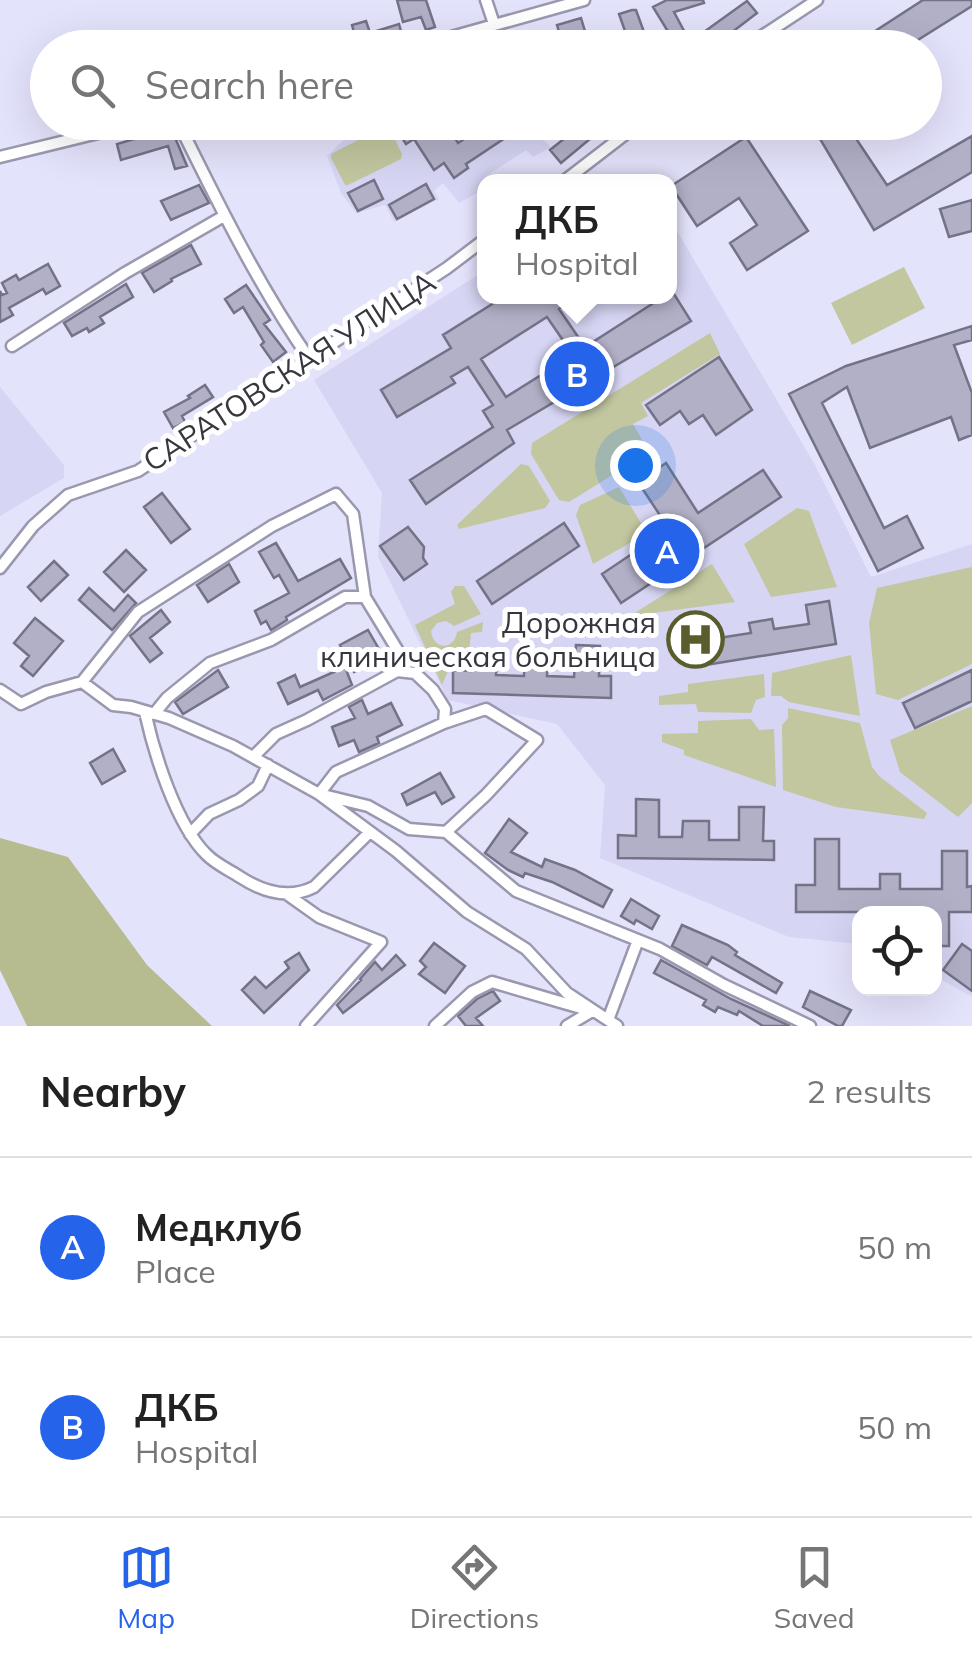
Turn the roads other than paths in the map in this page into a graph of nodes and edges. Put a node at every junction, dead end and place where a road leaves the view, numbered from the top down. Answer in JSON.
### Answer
{"nodes":[{"id":1,"x":486,"y":0,"type":"edge"},
{"id":2,"x":584,"y":0,"type":"edge"},
{"id":3,"x":816,"y":0,"type":"edge"},
{"id":4,"x":494,"y":24,"type":"junction"},
{"id":5,"x":474,"y":30,"type":"edge"},
{"id":6,"x":771,"y":30,"type":"edge"},
{"id":7,"x":69,"y":140,"type":"edge"},
{"id":8,"x":187,"y":140,"type":"edge"},
{"id":9,"x":618,"y":140,"type":"edge"},
{"id":10,"x":0,"y":157,"type":"edge"},
{"id":11,"x":574,"y":174,"type":"edge"},
{"id":12,"x":224,"y":216,"type":"junction"},
{"id":13,"x":477,"y":245,"type":"edge"},
{"id":14,"x":12,"y":346,"type":"dead end"},
{"id":15,"x":308,"y":357,"type":"junction"},
{"id":16,"x":0,"y":568,"type":"edge"},
{"id":17,"x":365,"y":598,"type":"junction"},
{"id":18,"x":397,"y":671,"type":"junction"},
{"id":19,"x":82,"y":682,"type":"junction"},
{"id":20,"x":0,"y":690,"type":"edge"},
{"id":21,"x":150,"y":713,"type":"junction"},
{"id":22,"x":444,"y":723,"type":"junction"},
{"id":23,"x":253,"y":757,"type":"junction"},
{"id":24,"x":268,"y":766,"type":"junction"},
{"id":25,"x":319,"y":794,"type":"junction"},
{"id":26,"x":370,"y":832,"type":"junction"},
{"id":27,"x":446,"y":832,"type":"junction"},
{"id":28,"x":190,"y":834,"type":"junction"},
{"id":29,"x":287,"y":894,"type":"junction"},
{"id":30,"x":638,"y":940,"type":"junction"},
{"id":31,"x":592,"y":1011,"type":"junction"},
{"id":32,"x":612,"y":1023,"type":"edge"},
{"id":33,"x":306,"y":1026,"type":"edge"},
{"id":34,"x":435,"y":1026,"type":"edge"},
{"id":35,"x":567,"y":1026,"type":"edge"},
{"id":36,"x":810,"y":1026,"type":"edge"}],
"edges":[{"from":1,"to":4,"type":"street"},
{"from":2,"to":4,"type":"street"},
{"from":3,"to":6,"type":"street"},
{"from":4,"to":5,"type":"street"},
{"from":7,"to":10,"type":"street"},
{"from":8,"to":12,"type":"street"},
{"from":9,"to":11,"type":"street"},
{"from":12,"to":14,"type":"street"},
{"from":12,"to":15,"type":"street"},
{"from":13,"to":15,"type":"street","name":"САРАТОВСКАЯ УЛИЦА"},
{"from":15,"to":16,"type":"street","name":"САРАТОВСКАЯ УЛИЦА"},
{"from":17,"to":18,"type":"street"},
{"from":17,"to":19,"type":"street"},
{"from":17,"to":21,"type":"street"},
{"from":18,"to":22,"type":"street"},
{"from":18,"to":23,"type":"street"},
{"from":19,"to":20,"type":"street"},
{"from":19,"to":21,"type":"street"},
{"from":21,"to":23,"type":"street"},
{"from":21,"to":28,"type":"street"},
{"from":22,"to":25,"type":"street"},
{"from":22,"to":27,"type":"street"},
{"from":23,"to":24,"type":"street"},
{"from":24,"to":25,"type":"street"},
{"from":24,"to":28,"type":"street"},
{"from":25,"to":26,"type":"street"},
{"from":25,"to":27,"type":"street"},
{"from":26,"to":29,"type":"street"},
{"from":26,"to":31,"type":"street"},
{"from":27,"to":30,"type":"street"},
{"from":28,"to":29,"type":"street"},
{"from":29,"to":33,"type":"street"},
{"from":30,"to":32,"type":"street"},
{"from":30,"to":36,"type":"street"},
{"from":31,"to":32,"type":"street"},
{"from":31,"to":34,"type":"street"},
{"from":31,"to":35,"type":"street"}]}
